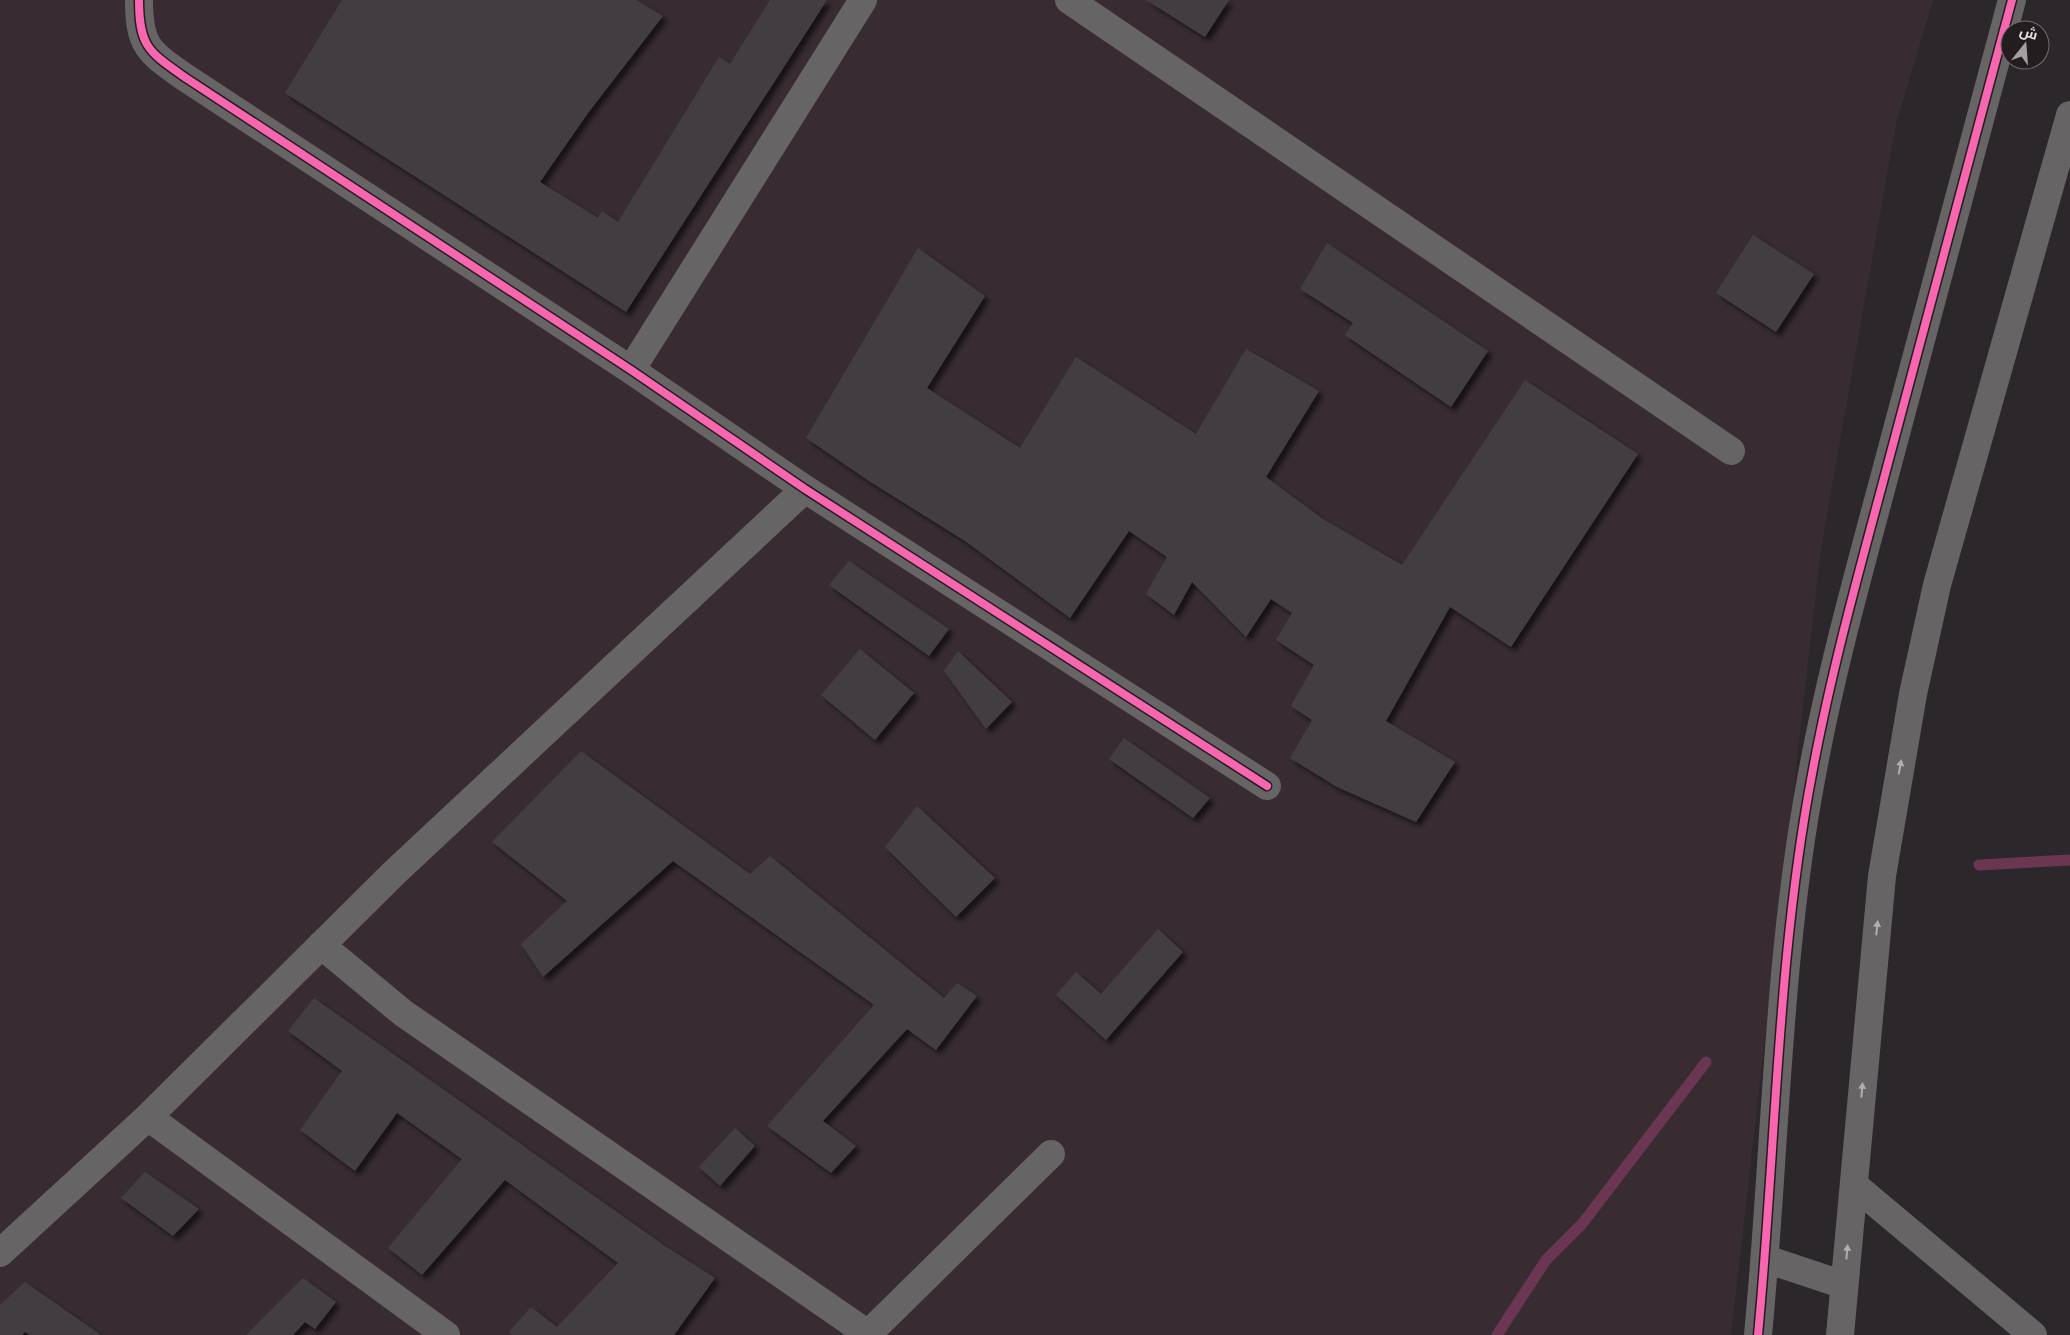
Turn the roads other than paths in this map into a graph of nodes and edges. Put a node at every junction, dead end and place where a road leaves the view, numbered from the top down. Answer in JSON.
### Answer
{"nodes":[{"id":1,"x":138,"y":0,"type":"edge"},
{"id":2,"x":863,"y":0,"type":"edge"},
{"id":3,"x":1069,"y":0,"type":"edge"},
{"id":4,"x":2012,"y":0,"type":"edge"},
{"id":5,"x":2070,"y":115,"type":"edge"},
{"id":6,"x":631,"y":370,"type":"junction"},
{"id":7,"x":1731,"y":451,"type":"dead end"},
{"id":8,"x":805,"y":489,"type":"junction"},
{"id":9,"x":1267,"y":786,"type":"dead end"},
{"id":10,"x":321,"y":945,"type":"junction"},
{"id":11,"x":148,"y":1117,"type":"junction"},
{"id":12,"x":1051,"y":1154,"type":"dead end"},
{"id":13,"x":1854,"y":1185,"type":"junction"},
{"id":14,"x":0,"y":1253,"type":"edge"},
{"id":15,"x":1766,"y":1259,"type":"junction"},
{"id":16,"x":1844,"y":1285,"type":"junction"},
{"id":17,"x":867,"y":1334,"type":"edge"},
{"id":18,"x":446,"y":1335,"type":"edge"},
{"id":19,"x":1758,"y":1335,"type":"edge"},
{"id":20,"x":1840,"y":1335,"type":"edge"},
{"id":21,"x":2033,"y":1335,"type":"edge"}],
"edges":[{"from":1,"to":6,"type":"street"},
{"from":2,"to":6,"type":"street"},
{"from":3,"to":7,"type":"street"},
{"from":4,"to":15,"type":"street"},
{"from":13,"to":5,"type":"street","one_way":true},
{"from":6,"to":8,"type":"street"},
{"from":8,"to":9,"type":"street"},
{"from":8,"to":10,"type":"street"},
{"from":10,"to":11,"type":"street"},
{"from":10,"to":17,"type":"street"},
{"from":11,"to":14,"type":"street"},
{"from":11,"to":18,"type":"street"},
{"from":12,"to":17,"type":"street"},
{"from":16,"to":13,"type":"street","one_way":true},
{"from":13,"to":21,"type":"street"},
{"from":15,"to":16,"type":"street"},
{"from":15,"to":19,"type":"street"},
{"from":16,"to":20,"type":"street"}]}
